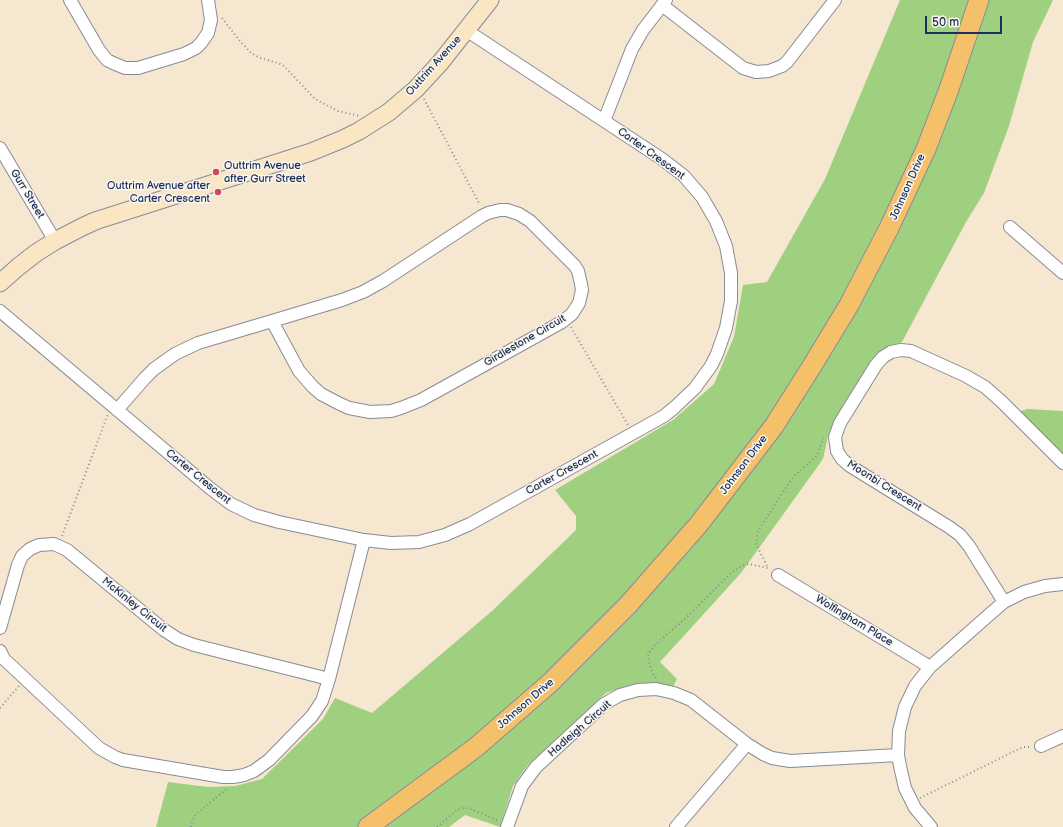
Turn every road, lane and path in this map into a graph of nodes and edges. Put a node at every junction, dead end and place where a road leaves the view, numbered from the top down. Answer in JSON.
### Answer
{"nodes":[{"id":1,"x":70,"y":0,"type":"edge"},
{"id":2,"x":208,"y":0,"type":"edge"},
{"id":3,"x":490,"y":0,"type":"edge"},
{"id":4,"x":835,"y":0,"type":"edge"},
{"id":5,"x":979,"y":0,"type":"edge"},
{"id":6,"x":664,"y":3,"type":"edge"},
{"id":7,"x":210,"y":15,"type":"junction"},
{"id":8,"x":466,"y":30,"type":"junction"},
{"id":9,"x":422,"y":96,"type":"dead end"},
{"id":10,"x":357,"y":121,"type":"dead end"},
{"id":11,"x":604,"y":121,"type":"junction"},
{"id":12,"x":0,"y":148,"type":"edge"},
{"id":13,"x":485,"y":214,"type":"junction"},
{"id":14,"x":1010,"y":228,"type":"dead end"},
{"id":15,"x":55,"y":241,"type":"junction"},
{"id":16,"x":1063,"y":273,"type":"edge"},
{"id":17,"x":0,"y":283,"type":"edge"},
{"id":18,"x":0,"y":311,"type":"edge"},
{"id":19,"x":566,"y":318,"type":"junction"},
{"id":20,"x":272,"y":321,"type":"junction"},
{"id":21,"x":114,"y":407,"type":"junction"},
{"id":22,"x":633,"y":433,"type":"junction"},
{"id":23,"x":824,"y":435,"type":"dead end"},
{"id":24,"x":1063,"y":463,"type":"edge"},
{"id":25,"x":63,"y":534,"type":"dead end"},
{"id":26,"x":364,"y":540,"type":"junction"},
{"id":27,"x":778,"y":575,"type":"dead end"},
{"id":28,"x":1063,"y":584,"type":"edge"},
{"id":29,"x":1004,"y":602,"type":"junction"},
{"id":30,"x":0,"y":628,"type":"edge"},
{"id":31,"x":0,"y":651,"type":"edge"},
{"id":32,"x":930,"y":667,"type":"junction"},
{"id":33,"x":330,"y":679,"type":"junction"},
{"id":34,"x":659,"y":680,"type":"dead end"},
{"id":35,"x":15,"y":691,"type":"dead end"},
{"id":36,"x":0,"y":708,"type":"edge"},
{"id":37,"x":1063,"y":736,"type":"edge"},
{"id":38,"x":747,"y":744,"type":"junction"},
{"id":39,"x":1041,"y":746,"type":"joint"},
{"id":40,"x":898,"y":755,"type":"junction"},
{"id":41,"x":233,"y":777,"type":"junction"},
{"id":42,"x":912,"y":802,"type":"junction"},
{"id":43,"x":507,"y":826,"type":"edge"},
{"id":44,"x":191,"y":827,"type":"edge"},
{"id":45,"x":368,"y":827,"type":"edge"},
{"id":46,"x":437,"y":827,"type":"edge"},
{"id":47,"x":676,"y":827,"type":"edge"},
{"id":48,"x":931,"y":827,"type":"edge"}],
"edges":[{"from":1,"to":7,"type":"street"},
{"from":2,"to":7,"type":"street"},
{"from":3,"to":8,"type":"street","name":"Outtrim Avenue"},
{"from":4,"to":6,"type":"street"},
{"from":5,"to":45,"type":"main road","name":"Johnson Drive"},
{"from":6,"to":11,"type":"street"},
{"from":7,"to":10,"type":"path"},
{"from":8,"to":11,"type":"street","name":"Carter Crescent"},
{"from":8,"to":15,"type":"street","name":"Outtrim Avenue"},
{"from":9,"to":13,"type":"path"},
{"from":11,"to":22,"type":"street","name":"Carter Crescent"},
{"from":12,"to":15,"type":"street","name":"Gurr Street"},
{"from":13,"to":19,"type":"street","name":"Girdlestone Circuit"},
{"from":13,"to":20,"type":"street","name":"Girdlestone Circuit"},
{"from":14,"to":16,"type":"street"},
{"from":15,"to":17,"type":"street","name":"Outtrim Avenue"},
{"from":18,"to":21,"type":"street","name":"Carter Crescent"},
{"from":19,"to":20,"type":"street","name":"Girdlestone Circuit"},
{"from":19,"to":22,"type":"path"},
{"from":20,"to":21,"type":"street","name":"Girdlestone Circuit"},
{"from":21,"to":25,"type":"path"},
{"from":21,"to":26,"type":"street","name":"Carter Crescent"},
{"from":22,"to":26,"type":"street","name":"Carter Crescent"},
{"from":23,"to":34,"type":"path"},
{"from":24,"to":29,"type":"street","name":"Moonbi Crescent"},
{"from":26,"to":33,"type":"street"},
{"from":27,"to":32,"type":"street","name":"Wolfingham Place"},
{"from":28,"to":29,"type":"street"},
{"from":29,"to":32,"type":"street"},
{"from":30,"to":33,"type":"street","name":"McKinley Circuit"},
{"from":31,"to":41,"type":"street"},
{"from":32,"to":40,"type":"street"},
{"from":33,"to":41,"type":"street"},
{"from":35,"to":36,"type":"path"},
{"from":37,"to":39,"type":"street"},
{"from":38,"to":40,"type":"street","name":"Hadleigh Circuit"},
{"from":38,"to":43,"type":"street","name":"Hadleigh Circuit"},
{"from":38,"to":47,"type":"street"},
{"from":39,"to":42,"type":"path"},
{"from":40,"to":42,"type":"street"},
{"from":41,"to":44,"type":"path"},
{"from":42,"to":48,"type":"street"},
{"from":43,"to":46,"type":"path"}]}
